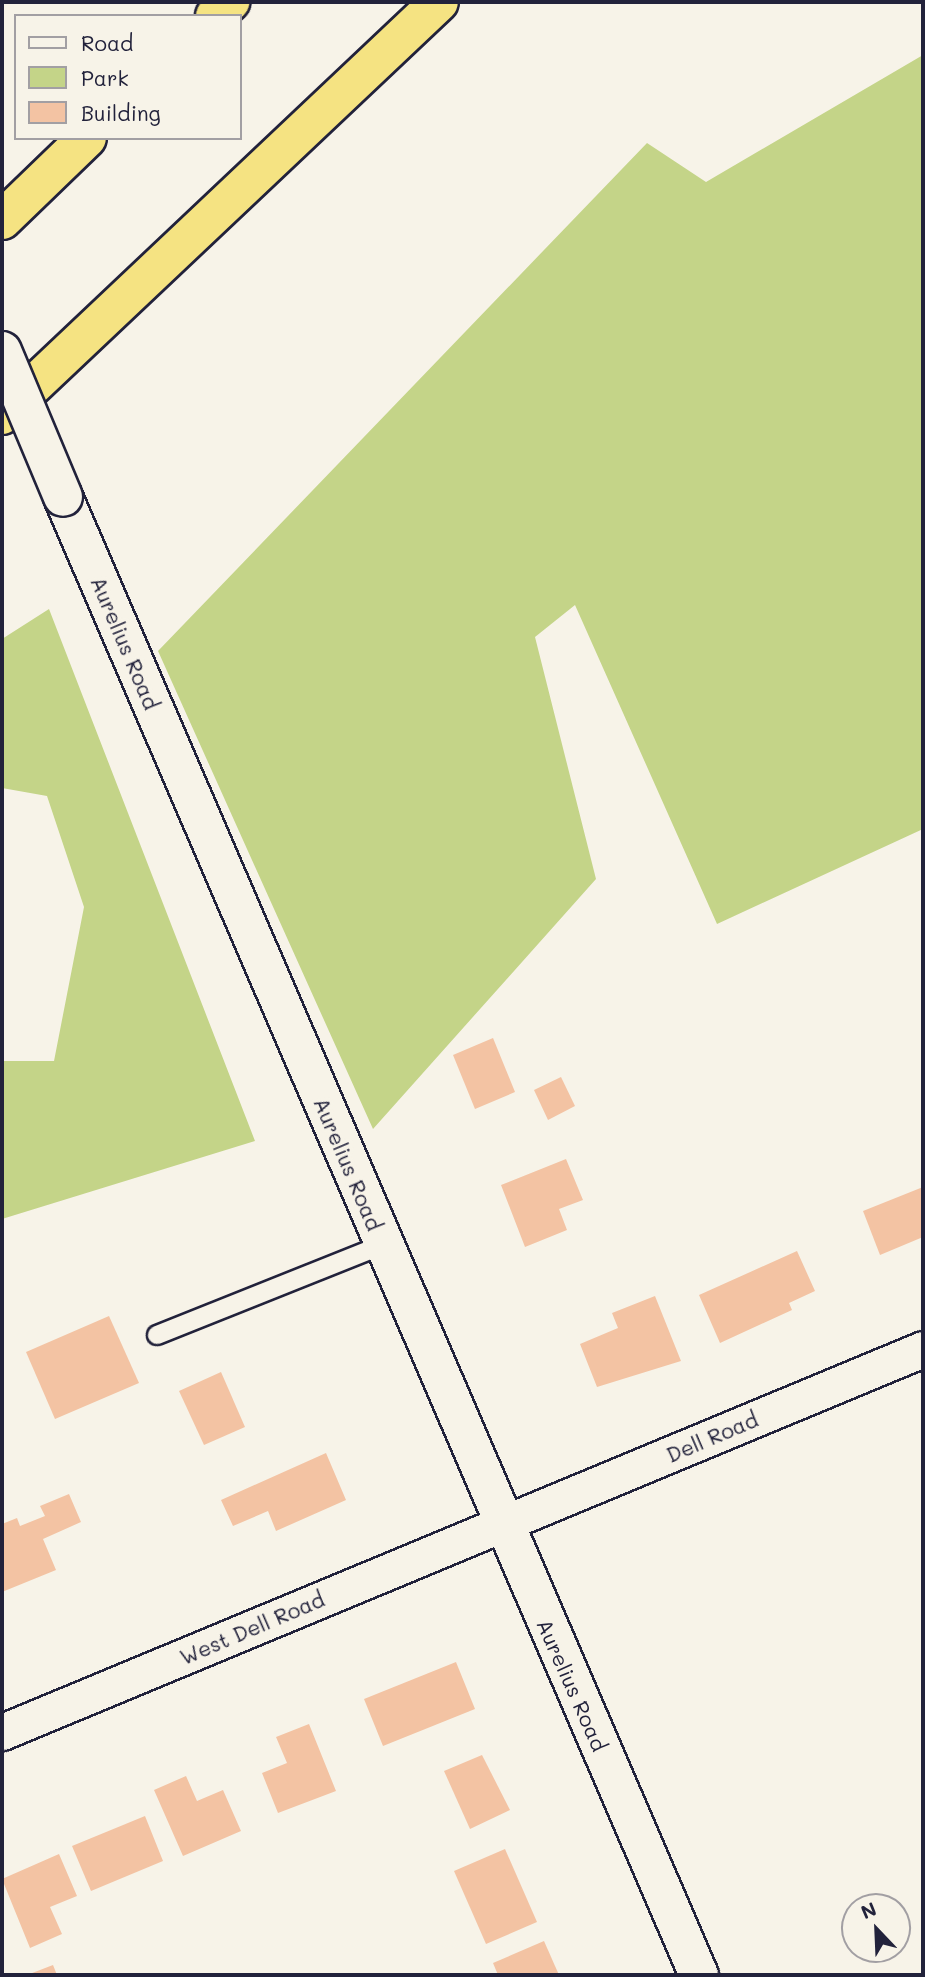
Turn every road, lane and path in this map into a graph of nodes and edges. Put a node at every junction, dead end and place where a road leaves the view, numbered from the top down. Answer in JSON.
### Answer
{"nodes":[{"id":1,"x":230,"y":2,"type":"edge"},
{"id":2,"x":439,"y":2,"type":"edge"},
{"id":3,"x":217,"y":14,"type":"edge"},
{"id":4,"x":85,"y":140,"type":"edge"},
{"id":5,"x":2,"y":220,"type":"edge"},
{"id":6,"x":2,"y":351,"type":"edge"},
{"id":7,"x":2,"y":415,"type":"edge"},
{"id":8,"x":382,"y":1245,"type":"junction"},
{"id":9,"x":157,"y":1335,"type":"dead end"},
{"id":10,"x":923,"y":1349,"type":"edge"},
{"id":11,"x":501,"y":1524,"type":"junction"},
{"id":12,"x":2,"y":1732,"type":"edge"},
{"id":13,"x":699,"y":1975,"type":"edge"}],
"edges":[{"from":1,"to":3,"type":"highway"},
{"from":2,"to":7,"type":"highway"},
{"from":4,"to":5,"type":"highway"},
{"from":6,"to":8,"type":"street","name":"Aurelius Road","bridge":true},
{"from":8,"to":9,"type":"lane"},
{"from":8,"to":11,"type":"street","name":"Aurelius Road"},
{"from":10,"to":11,"type":"street","name":"Dell Road"},
{"from":11,"to":12,"type":"street","name":"West Dell Road"},
{"from":11,"to":13,"type":"street","name":"Aurelius Road"}]}
